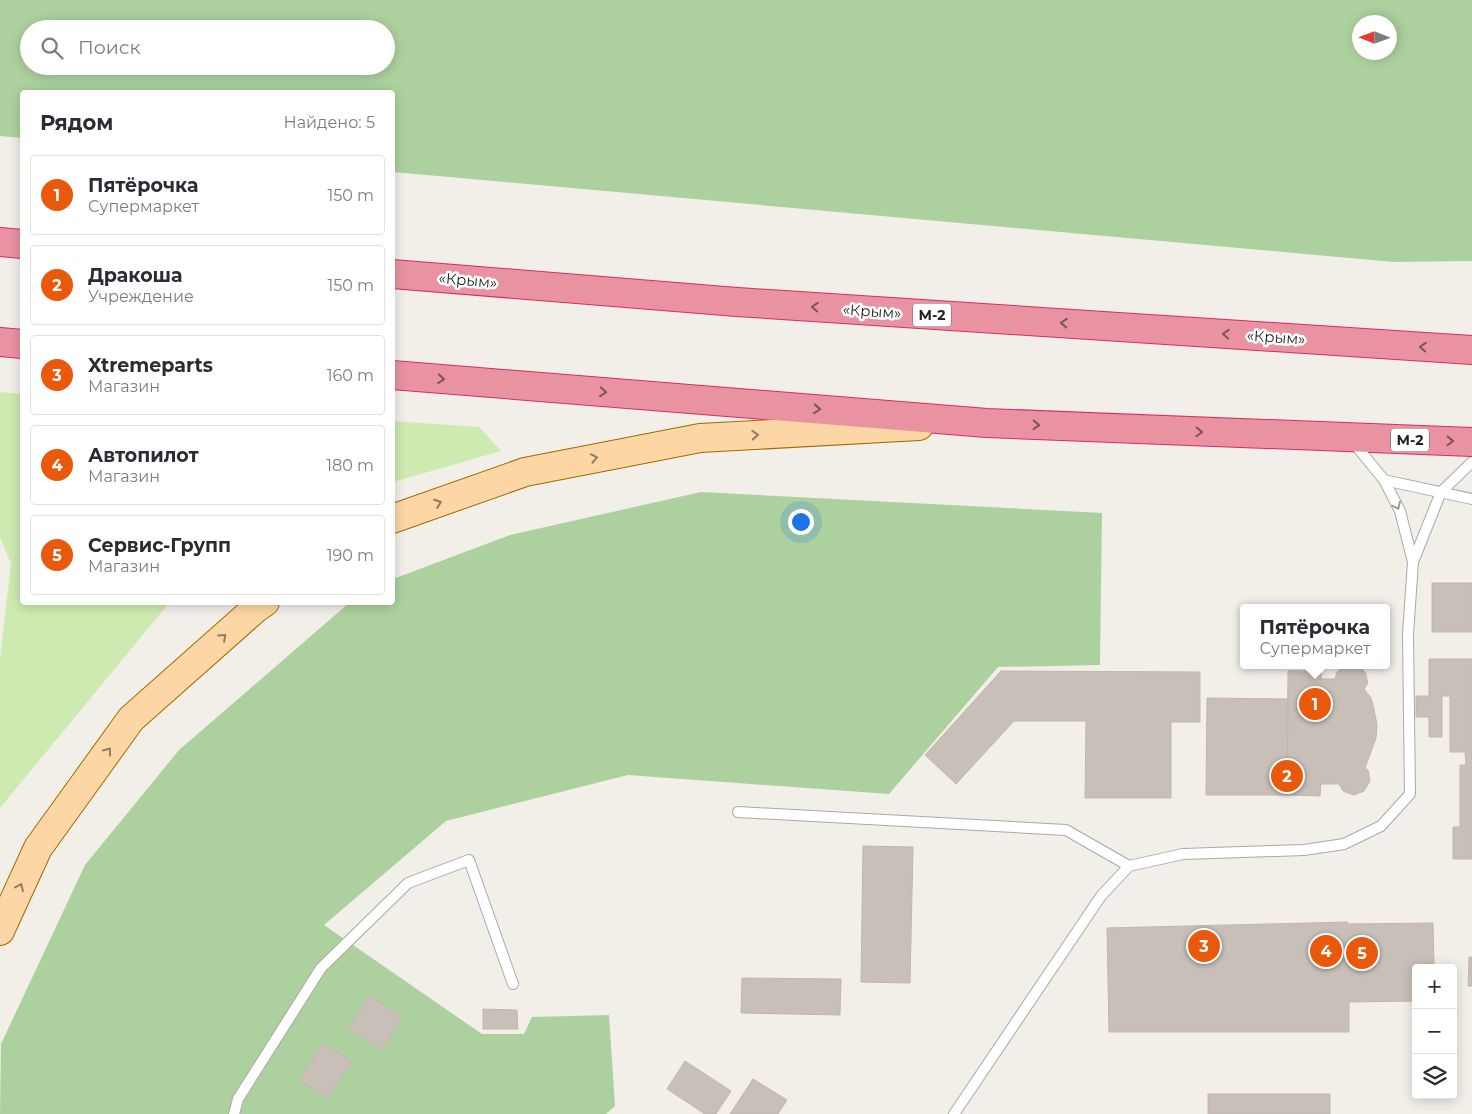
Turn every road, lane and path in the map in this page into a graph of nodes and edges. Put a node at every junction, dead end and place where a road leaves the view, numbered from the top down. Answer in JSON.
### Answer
{"nodes":[{"id":1,"x":0,"y":242,"type":"edge"},
{"id":2,"x":20,"y":244,"type":"edge"},
{"id":3,"x":395,"y":274,"type":"edge"},
{"id":4,"x":0,"y":342,"type":"edge"},
{"id":5,"x":20,"y":344,"type":"edge"},
{"id":6,"x":1472,"y":350,"type":"edge"},
{"id":7,"x":395,"y":375,"type":"edge"},
{"id":8,"x":988,"y":423,"type":"junction"},
{"id":9,"x":1349,"y":438,"type":"junction"},
{"id":10,"x":1472,"y":442,"type":"edge"},
{"id":11,"x":1472,"y":462,"type":"edge"},
{"id":12,"x":1384,"y":480,"type":"junction"},
{"id":13,"x":1441,"y":492,"type":"junction"},
{"id":14,"x":1472,"y":499,"type":"edge"},
{"id":15,"x":395,"y":518,"type":"edge"},
{"id":16,"x":1412,"y":562,"type":"junction"},
{"id":17,"x":261,"y":605,"type":"edge"},
{"id":18,"x":738,"y":812,"type":"dead end"},
{"id":19,"x":1129,"y":866,"type":"junction"},
{"id":20,"x":0,"y":931,"type":"edge"},
{"id":21,"x":513,"y":984,"type":"dead end"},
{"id":22,"x":234,"y":1114,"type":"edge"},
{"id":23,"x":954,"y":1114,"type":"edge"}],
"edges":[{"from":1,"to":2,"type":"highway"},
{"from":6,"to":3,"type":"highway","name":"«Крым»","number":"М-2","one_way":true},
{"from":4,"to":5,"type":"highway"},
{"from":7,"to":8,"type":"highway","number":"М-2","one_way":true},
{"from":8,"to":9,"type":"highway","number":"М-2","one_way":true},
{"from":15,"to":8,"type":"main road","one_way":true},
{"from":9,"to":10,"type":"highway","number":"М-2","one_way":true},
{"from":9,"to":12,"type":"lane"},
{"from":11,"to":13,"type":"lane"},
{"from":12,"to":13,"type":"lane"},
{"from":12,"to":16,"type":"lane","one_way":true},
{"from":13,"to":14,"type":"lane"},
{"from":13,"to":16,"type":"lane"},
{"from":16,"to":19,"type":"lane"},
{"from":20,"to":17,"type":"main road","one_way":true},
{"from":18,"to":19,"type":"lane"},
{"from":19,"to":23,"type":"lane"},
{"from":21,"to":22,"type":"lane"}]}
